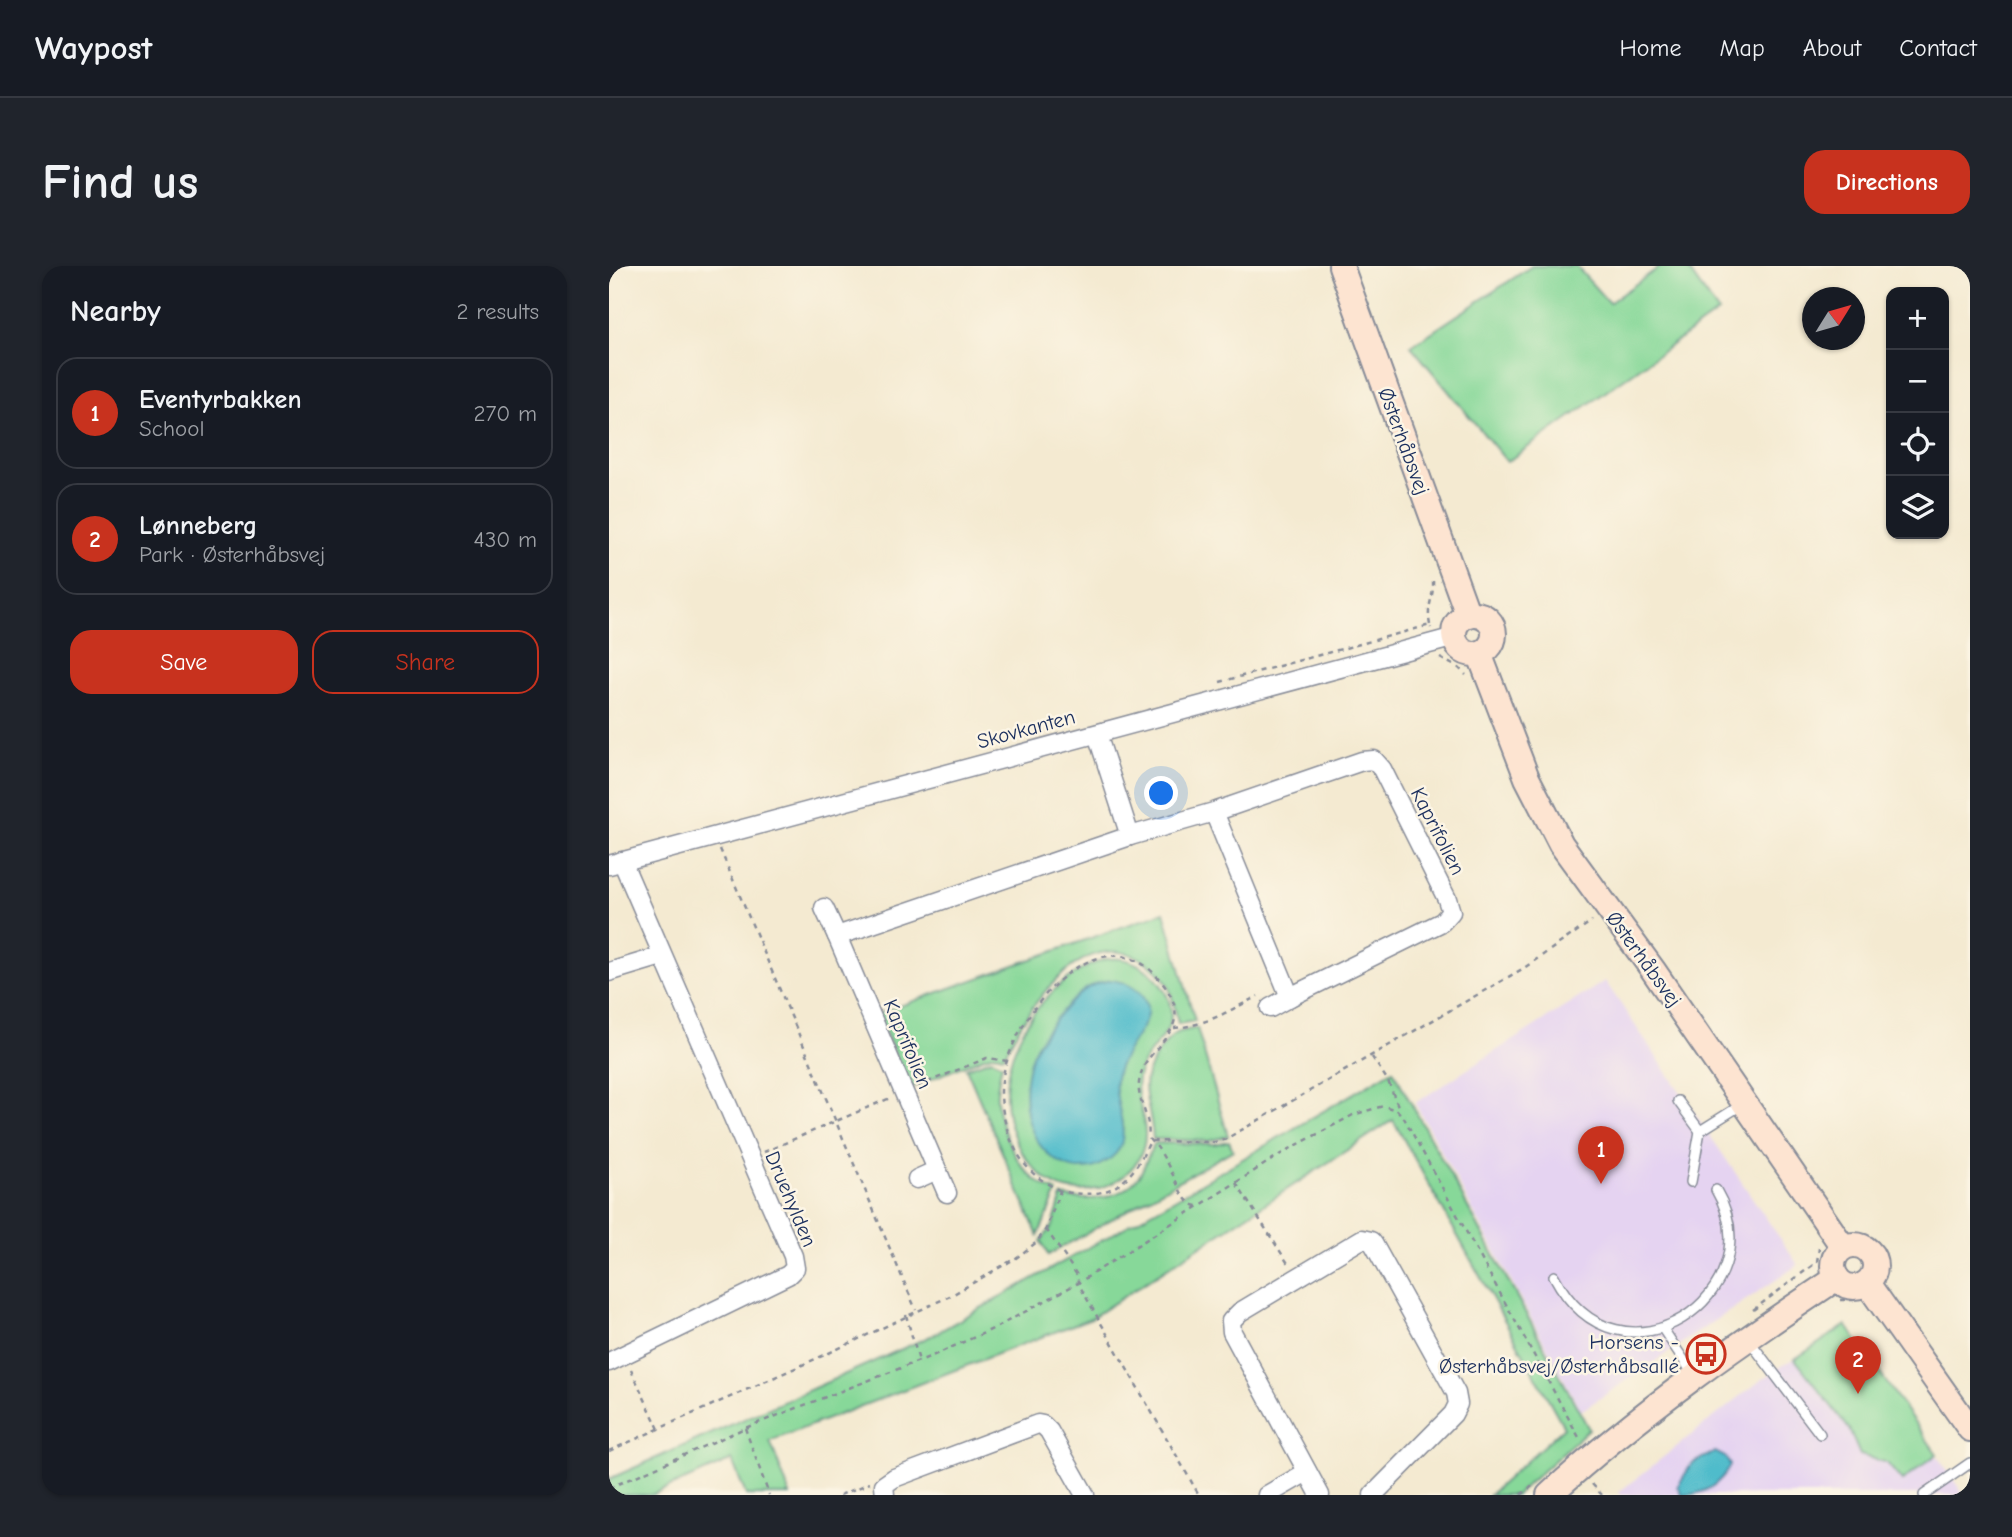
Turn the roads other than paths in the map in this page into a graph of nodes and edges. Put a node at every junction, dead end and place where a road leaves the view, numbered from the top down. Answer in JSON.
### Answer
{"nodes":[{"id":1,"x":1341,"y":266,"type":"edge"},
{"id":2,"x":1468,"y":615,"type":"junction"},
{"id":3,"x":1445,"y":640,"type":"junction"},
{"id":4,"x":1479,"y":653,"type":"junction"},
{"id":5,"x":1097,"y":734,"type":"junction"},
{"id":6,"x":1214,"y":812,"type":"junction"},
{"id":7,"x":1130,"y":836,"type":"junction"},
{"id":8,"x":615,"y":863,"type":"edge"},
{"id":9,"x":824,"y":908,"type":"dead end"},
{"id":10,"x":837,"y":936,"type":"junction"},
{"id":11,"x":662,"y":956,"type":"junction"},
{"id":12,"x":609,"y":972,"type":"edge"},
{"id":13,"x":1287,"y":990,"type":"junction"},
{"id":14,"x":1270,"y":1009,"type":"dead end"},
{"id":15,"x":1678,"y":1101,"type":"dead end"},
{"id":16,"x":1744,"y":1103,"type":"junction"},
{"id":17,"x":1700,"y":1131,"type":"junction"},
{"id":18,"x":937,"y":1170,"type":"junction"},
{"id":19,"x":916,"y":1179,"type":"dead end"},
{"id":20,"x":1691,"y":1182,"type":"dead end"},
{"id":21,"x":1716,"y":1190,"type":"dead end"},
{"id":22,"x":947,"y":1193,"type":"dead end"},
{"id":23,"x":1832,"y":1248,"type":"junction"},
{"id":24,"x":1554,"y":1276,"type":"dead end"},
{"id":25,"x":1837,"y":1278,"type":"junction"},
{"id":26,"x":1867,"y":1283,"type":"junction"},
{"id":27,"x":1663,"y":1329,"type":"junction"},
{"id":28,"x":1747,"y":1338,"type":"junction"},
{"id":29,"x":616,"y":1358,"type":"edge"},
{"id":30,"x":1694,"y":1375,"type":"junction"},
{"id":31,"x":1970,"y":1429,"type":"edge"},
{"id":32,"x":1820,"y":1434,"type":"dead end"},
{"id":33,"x":1970,"y":1463,"type":"edge"},
{"id":34,"x":1307,"y":1472,"type":"junction"},
{"id":35,"x":884,"y":1490,"type":"edge"},
{"id":36,"x":1085,"y":1495,"type":"edge"},
{"id":37,"x":1267,"y":1495,"type":"edge"},
{"id":38,"x":1320,"y":1495,"type":"edge"},
{"id":39,"x":1373,"y":1495,"type":"edge"},
{"id":40,"x":1549,"y":1495,"type":"edge"},
{"id":41,"x":1924,"y":1495,"type":"edge"}],
"edges":[{"from":1,"to":2,"type":"street","name":"Østerhåbsvej"},
{"from":2,"to":3,"type":"street"},
{"from":2,"to":4,"type":"street"},
{"from":3,"to":4,"type":"street"},
{"from":3,"to":5,"type":"street","name":"Skovkanten"},
{"from":4,"to":16,"type":"street","name":"Østerhåbsvej"},
{"from":5,"to":7,"type":"street"},
{"from":5,"to":8,"type":"street","name":"Skovkanten"},
{"from":6,"to":7,"type":"street","name":"Kaprifolien"},
{"from":6,"to":13,"type":"street"},
{"from":6,"to":13,"type":"street","name":"Kaprifolien"},
{"from":7,"to":10,"type":"street","name":"Kaprifolien"},
{"from":8,"to":11,"type":"street","name":"Druehylden"},
{"from":9,"to":10,"type":"street","name":"Kaprifolien"},
{"from":10,"to":18,"type":"street","name":"Kaprifolien"},
{"from":11,"to":12,"type":"street"},
{"from":11,"to":29,"type":"street","name":"Druehylden"},
{"from":13,"to":14,"type":"street","name":"Kaprifolien"},
{"from":15,"to":17,"type":"lane"},
{"from":16,"to":17,"type":"lane"},
{"from":16,"to":23,"type":"street","name":"Østerhåbsvej"},
{"from":17,"to":20,"type":"lane"},
{"from":18,"to":19,"type":"street"},
{"from":18,"to":22,"type":"street","name":"Kaprifolien"},
{"from":21,"to":27,"type":"lane"},
{"from":23,"to":25,"type":"street"},
{"from":23,"to":26,"type":"street"},
{"from":24,"to":27,"type":"lane"},
{"from":25,"to":26,"type":"street"},
{"from":25,"to":28,"type":"street"},
{"from":26,"to":31,"type":"street"},
{"from":27,"to":30,"type":"lane"},
{"from":28,"to":30,"type":"street"},
{"from":28,"to":32,"type":"lane"},
{"from":30,"to":40,"type":"street"},
{"from":33,"to":41,"type":"lane"},
{"from":34,"to":37,"type":"street"},
{"from":34,"to":38,"type":"street"},
{"from":34,"to":39,"type":"street"},
{"from":35,"to":36,"type":"street"}]}
